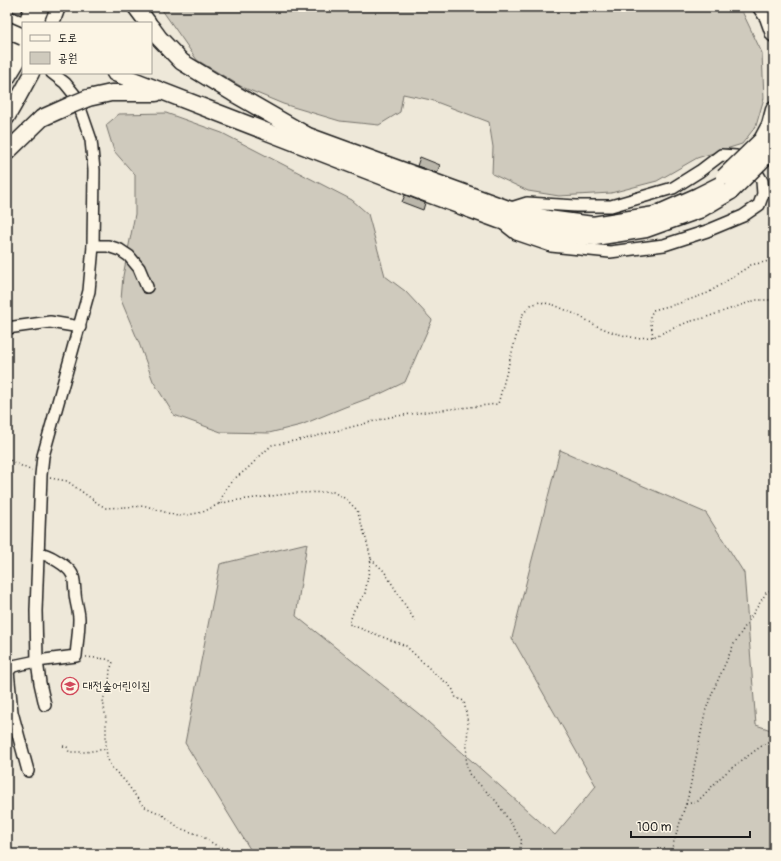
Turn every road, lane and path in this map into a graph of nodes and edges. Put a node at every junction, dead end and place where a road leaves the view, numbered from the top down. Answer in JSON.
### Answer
{"nodes":[{"id":1,"x":33,"y":7,"type":"edge"},
{"id":2,"x":42,"y":7,"type":"edge"},
{"id":3,"x":58,"y":7,"type":"edge"},
{"id":4,"x":136,"y":7,"type":"edge"},
{"id":5,"x":761,"y":7,"type":"edge"},
{"id":6,"x":7,"y":19,"type":"edge"},
{"id":7,"x":27,"y":22,"type":"edge"},
{"id":8,"x":35,"y":22,"type":"edge"},
{"id":9,"x":52,"y":22,"type":"edge"},
{"id":10,"x":147,"y":22,"type":"edge"},
{"id":11,"x":22,"y":25,"type":"edge"},
{"id":12,"x":152,"y":28,"type":"edge"},
{"id":13,"x":7,"y":30,"type":"edge"},
{"id":14,"x":774,"y":34,"type":"edge"},
{"id":15,"x":22,"y":35,"type":"edge"},
{"id":16,"x":22,"y":37,"type":"edge"},
{"id":17,"x":22,"y":55,"type":"edge"},
{"id":18,"x":7,"y":69,"type":"edge"},
{"id":19,"x":31,"y":74,"type":"edge"},
{"id":20,"x":53,"y":74,"type":"edge"},
{"id":21,"x":118,"y":74,"type":"edge"},
{"id":22,"x":147,"y":74,"type":"edge"},
{"id":23,"x":7,"y":79,"type":"edge"},
{"id":24,"x":168,"y":94,"type":"junction"},
{"id":25,"x":774,"y":110,"type":"edge"},
{"id":26,"x":7,"y":118,"type":"edge"},
{"id":27,"x":306,"y":135,"type":"junction"},
{"id":28,"x":770,"y":145,"type":"edge"},
{"id":29,"x":7,"y":152,"type":"edge"},
{"id":30,"x":728,"y":183,"type":"junction"},
{"id":31,"x":503,"y":215,"type":"junction"},
{"id":32,"x":93,"y":246,"type":"junction"},
{"id":33,"x":774,"y":260,"type":"edge"},
{"id":34,"x":146,"y":287,"type":"dead end"},
{"id":35,"x":774,"y":301,"type":"edge"},
{"id":36,"x":80,"y":327,"type":"junction"},
{"id":37,"x":7,"y":328,"type":"edge"},
{"id":38,"x":653,"y":337,"type":"junction"},
{"id":39,"x":7,"y":458,"type":"edge"},
{"id":40,"x":41,"y":475,"type":"junction"},
{"id":41,"x":219,"y":504,"type":"junction"},
{"id":42,"x":39,"y":553,"type":"junction"},
{"id":43,"x":371,"y":559,"type":"junction"},
{"id":44,"x":774,"y":590,"type":"edge"},
{"id":45,"x":415,"y":621,"type":"dead end"},
{"id":46,"x":76,"y":656,"type":"junction"},
{"id":47,"x":37,"y":661,"type":"junction"},
{"id":48,"x":45,"y":705,"type":"dead end"},
{"id":49,"x":774,"y":737,"type":"edge"},
{"id":50,"x":63,"y":746,"type":"dead end"},
{"id":51,"x":106,"y":749,"type":"junction"},
{"id":52,"x":28,"y":771,"type":"dead end"},
{"id":53,"x":686,"y":804,"type":"junction"},
{"id":54,"x":243,"y":854,"type":"edge"},
{"id":55,"x":518,"y":854,"type":"edge"},
{"id":56,"x":670,"y":854,"type":"edge"}],
"edges":[{"from":1,"to":7,"type":"highway"},
{"from":2,"to":8,"type":"main road"},
{"from":3,"to":9,"type":"main road"},
{"from":4,"to":10,"type":"highway"},
{"from":5,"to":14,"type":"highway"},
{"from":6,"to":11,"type":"highway"},
{"from":12,"to":27,"type":"highway"},
{"from":13,"to":16,"type":"highway","bridge":true},
{"from":15,"to":18,"type":"highway"},
{"from":17,"to":23,"type":"main road"},
{"from":19,"to":26,"type":"main road"},
{"from":20,"to":32,"type":"street"},
{"from":21,"to":24,"type":"highway"},
{"from":22,"to":27,"type":"highway"},
{"from":24,"to":29,"type":"highway","bridge":true},
{"from":24,"to":31,"type":"highway"},
{"from":25,"to":28,"type":"highway"},
{"from":27,"to":31,"type":"highway"},
{"from":28,"to":30,"type":"highway"},
{"from":30,"to":31,"type":"highway"},
{"from":30,"to":31,"type":"highway"},
{"from":31,"to":31,"type":"street"},
{"from":32,"to":34,"type":"street"},
{"from":32,"to":36,"type":"street"},
{"from":33,"to":38,"type":"path"},
{"from":35,"to":38,"type":"path"},
{"from":36,"to":37,"type":"street"},
{"from":36,"to":40,"type":"street"},
{"from":38,"to":41,"type":"path"},
{"from":39,"to":40,"type":"path"},
{"from":40,"to":41,"type":"path"},
{"from":40,"to":42,"type":"street"},
{"from":41,"to":43,"type":"path"},
{"from":42,"to":46,"type":"street"},
{"from":42,"to":47,"type":"street"},
{"from":43,"to":45,"type":"path"},
{"from":43,"to":55,"type":"path"},
{"from":44,"to":53,"type":"path"},
{"from":46,"to":47,"type":"street"},
{"from":46,"to":51,"type":"path"},
{"from":47,"to":48,"type":"street"},
{"from":47,"to":52,"type":"street"},
{"from":49,"to":53,"type":"path"},
{"from":50,"to":51,"type":"path"},
{"from":51,"to":54,"type":"path"},
{"from":53,"to":56,"type":"path"}]}
